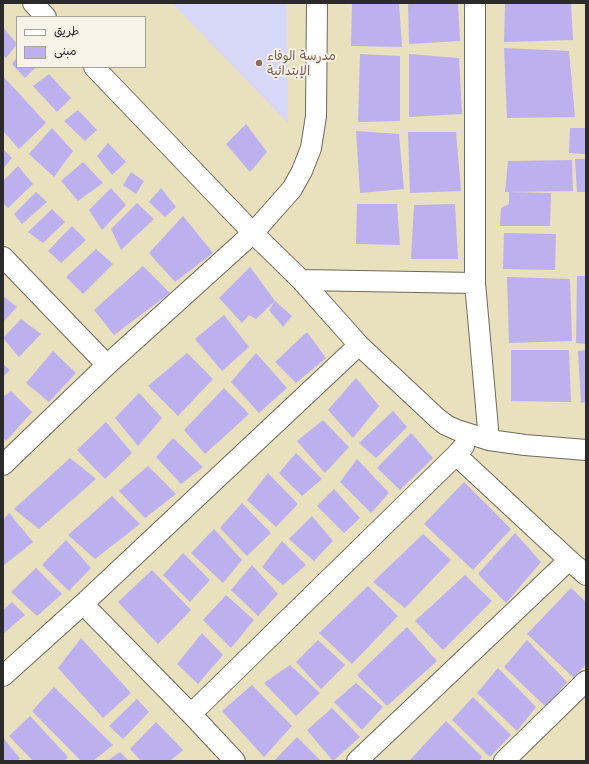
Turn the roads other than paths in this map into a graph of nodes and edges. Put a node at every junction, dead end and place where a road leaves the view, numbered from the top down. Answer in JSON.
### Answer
{"nodes":[{"id":1,"x":33,"y":3,"type":"edge"},
{"id":2,"x":317,"y":3,"type":"edge"},
{"id":3,"x":475,"y":3,"type":"edge"},
{"id":4,"x":45,"y":16,"type":"edge"},
{"id":5,"x":95,"y":68,"type":"edge"},
{"id":6,"x":253,"y":233,"type":"junction"},
{"id":7,"x":3,"y":256,"type":"edge"},
{"id":8,"x":301,"y":280,"type":"junction"},
{"id":9,"x":475,"y":282,"type":"junction"},
{"id":10,"x":359,"y":345,"type":"junction"},
{"id":11,"x":107,"y":365,"type":"junction"},
{"id":12,"x":481,"y":437,"type":"junction"},
{"id":13,"x":586,"y":450,"type":"edge"},
{"id":14,"x":456,"y":455,"type":"junction"},
{"id":15,"x":3,"y":465,"type":"edge"},
{"id":16,"x":569,"y":560,"type":"junction"},
{"id":17,"x":586,"y":575,"type":"edge"},
{"id":18,"x":83,"y":604,"type":"junction"},
{"id":19,"x":3,"y":676,"type":"edge"},
{"id":20,"x":586,"y":681,"type":"edge"},
{"id":21,"x":192,"y":714,"type":"junction"},
{"id":22,"x":235,"y":761,"type":"edge"},
{"id":23,"x":357,"y":761,"type":"edge"},
{"id":24,"x":504,"y":761,"type":"edge"}],
"edges":[{"from":1,"to":4,"type":"street"},
{"from":2,"to":6,"type":"street"},
{"from":3,"to":9,"type":"street"},
{"from":5,"to":6,"type":"street"},
{"from":6,"to":8,"type":"street"},
{"from":6,"to":11,"type":"street"},
{"from":7,"to":11,"type":"street"},
{"from":8,"to":9,"type":"street"},
{"from":8,"to":10,"type":"street"},
{"from":9,"to":12,"type":"street"},
{"from":10,"to":12,"type":"street"},
{"from":10,"to":18,"type":"street"},
{"from":11,"to":15,"type":"street"},
{"from":12,"to":13,"type":"street"},
{"from":12,"to":14,"type":"street"},
{"from":14,"to":16,"type":"street"},
{"from":14,"to":21,"type":"street"},
{"from":16,"to":17,"type":"street"},
{"from":16,"to":23,"type":"street"},
{"from":18,"to":19,"type":"street"},
{"from":18,"to":21,"type":"street"},
{"from":20,"to":24,"type":"street"},
{"from":21,"to":22,"type":"street"}]}
